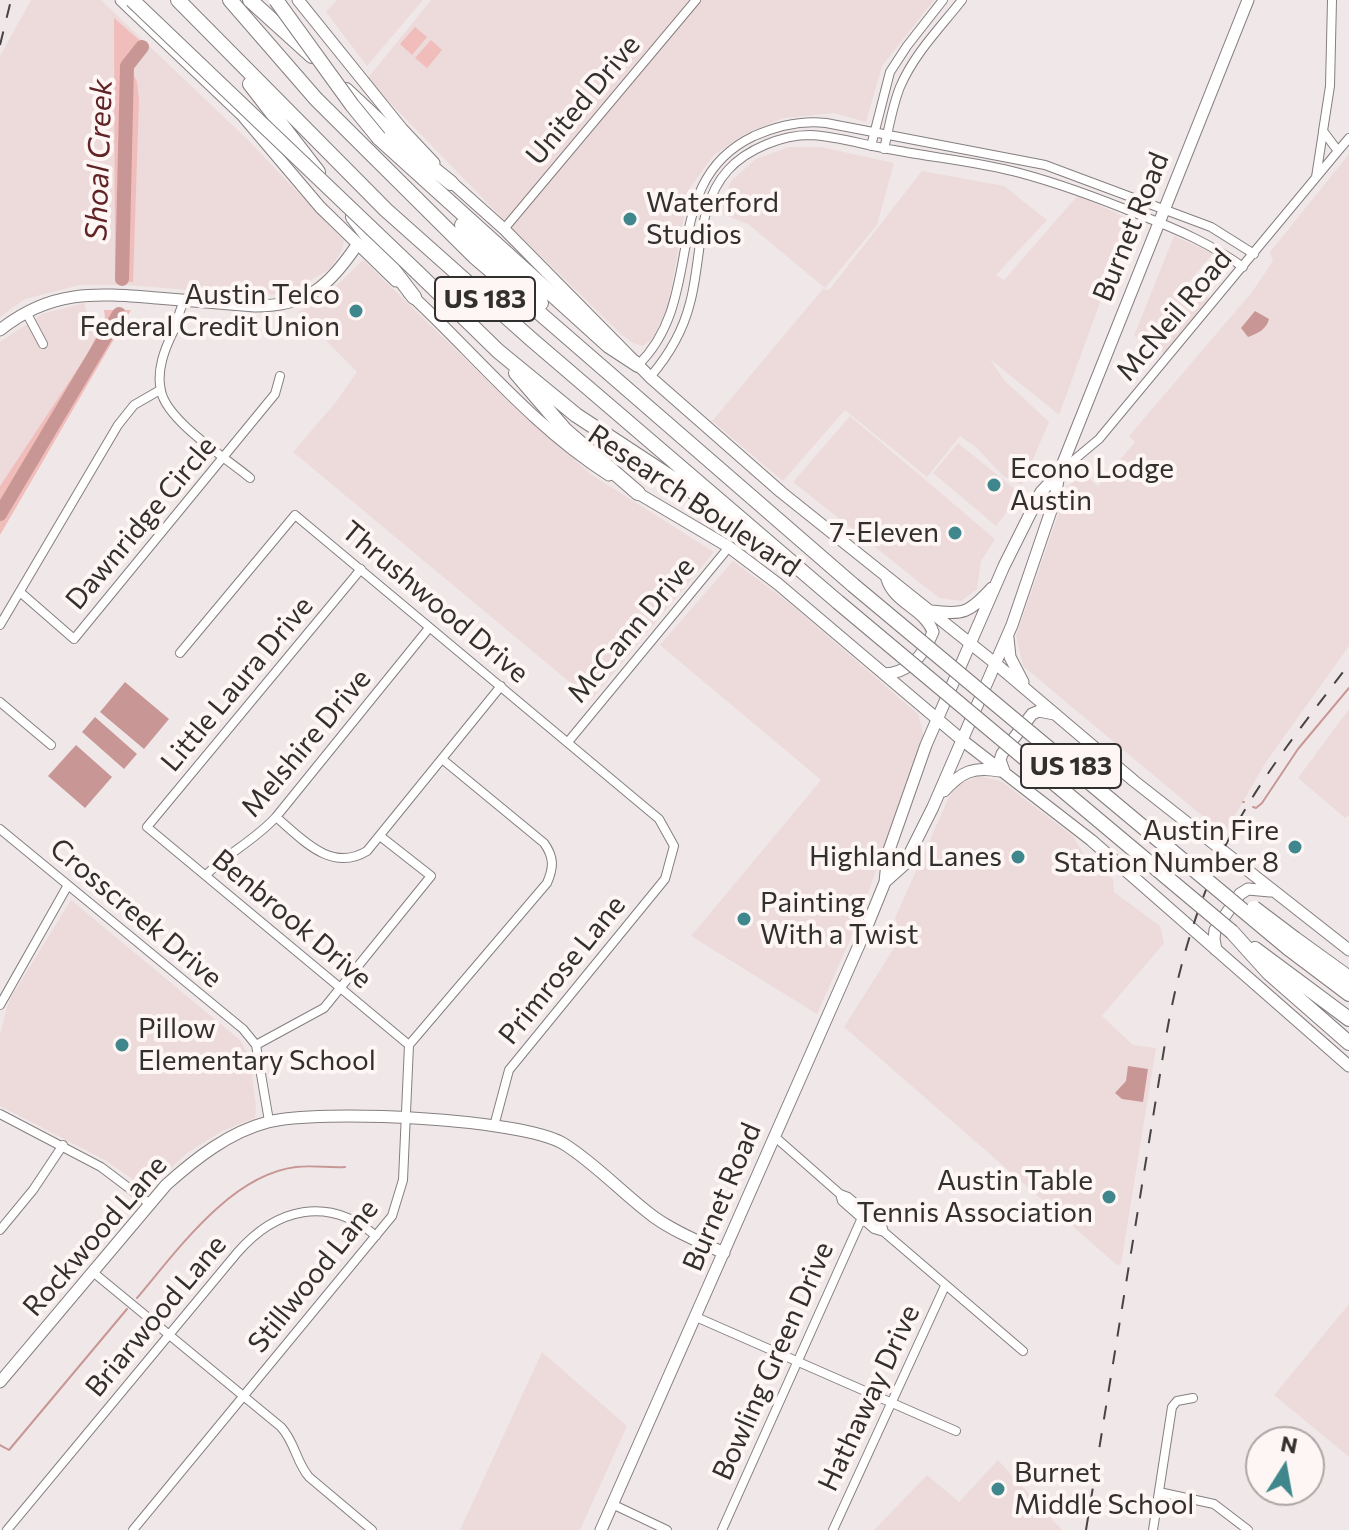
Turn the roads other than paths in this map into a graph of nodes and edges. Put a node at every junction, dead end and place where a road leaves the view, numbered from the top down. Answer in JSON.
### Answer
{"nodes":[{"id":1,"x":121,"y":0,"type":"edge"},
{"id":2,"x":132,"y":0,"type":"edge"},
{"id":3,"x":178,"y":0,"type":"edge"},
{"id":4,"x":230,"y":0,"type":"edge"},
{"id":5,"x":250,"y":0,"type":"edge"},
{"id":6,"x":276,"y":0,"type":"edge"},
{"id":7,"x":298,"y":0,"type":"edge"},
{"id":8,"x":696,"y":0,"type":"edge"},
{"id":9,"x":943,"y":0,"type":"edge"},
{"id":10,"x":962,"y":0,"type":"edge"},
{"id":11,"x":1248,"y":0,"type":"edge"},
{"id":12,"x":1332,"y":0,"type":"edge"},
{"id":13,"x":227,"y":51,"type":"junction"},
{"id":14,"x":1323,"y":131,"type":"junction"},
{"id":15,"x":874,"y":132,"type":"junction"},
{"id":16,"x":887,"y":134,"type":"junction"},
{"id":17,"x":379,"y":138,"type":"junction"},
{"id":18,"x":1349,"y":138,"type":"edge"},
{"id":19,"x":871,"y":146,"type":"junction"},
{"id":20,"x":884,"y":149,"type":"junction"},
{"id":21,"x":1338,"y":151,"type":"junction"},
{"id":22,"x":1316,"y":177,"type":"junction"},
{"id":23,"x":451,"y":183,"type":"junction"},
{"id":24,"x":1163,"y":208,"type":"junction"},
{"id":25,"x":1158,"y":222,"type":"junction"},
{"id":26,"x":504,"y":229,"type":"junction"},
{"id":27,"x":357,"y":245,"type":"junction"},
{"id":28,"x":1254,"y":254,"type":"junction"},
{"id":29,"x":1243,"y":267,"type":"junction"},
{"id":30,"x":414,"y":297,"type":"junction"},
{"id":31,"x":185,"y":301,"type":"junction"},
{"id":32,"x":26,"y":312,"type":"junction"},
{"id":33,"x":0,"y":330,"type":"edge"},
{"id":34,"x":43,"y":344,"type":"dead end"},
{"id":35,"x":498,"y":351,"type":"junction"},
{"id":36,"x":598,"y":363,"type":"junction"},
{"id":37,"x":638,"y":365,"type":"junction"},
{"id":38,"x":280,"y":376,"type":"dead end"},
{"id":39,"x":650,"y":377,"type":"junction"},
{"id":40,"x":160,"y":390,"type":"junction"},
{"id":41,"x":224,"y":457,"type":"junction"},
{"id":42,"x":1059,"y":473,"type":"junction"},
{"id":43,"x":250,"y":478,"type":"dead end"},
{"id":44,"x":638,"y":493,"type":"junction"},
{"id":45,"x":756,"y":533,"type":"junction"},
{"id":46,"x":729,"y":547,"type":"junction"},
{"id":47,"x":361,"y":569,"type":"junction"},
{"id":48,"x":886,"y":576,"type":"junction"},
{"id":49,"x":997,"y":582,"type":"junction"},
{"id":50,"x":20,"y":592,"type":"junction"},
{"id":51,"x":928,"y":611,"type":"junction"},
{"id":52,"x":0,"y":625,"type":"edge"},
{"id":53,"x":429,"y":628,"type":"junction"},
{"id":54,"x":1008,"y":633,"type":"junction"},
{"id":55,"x":971,"y":645,"type":"junction"},
{"id":56,"x":180,"y":653,"type":"dead end"},
{"id":57,"x":996,"y":664,"type":"junction"},
{"id":58,"x":884,"y":674,"type":"junction"},
{"id":59,"x":501,"y":686,"type":"junction"},
{"id":60,"x":1027,"y":690,"type":"junction"},
{"id":61,"x":0,"y":702,"type":"edge"},
{"id":62,"x":1055,"y":714,"type":"junction"},
{"id":63,"x":937,"y":719,"type":"junction"},
{"id":64,"x":962,"y":740,"type":"junction"},
{"id":65,"x":568,"y":742,"type":"junction"},
{"id":66,"x":51,"y":745,"type":"dead end"},
{"id":67,"x":442,"y":759,"type":"junction"},
{"id":68,"x":1004,"y":772,"type":"junction"},
{"id":69,"x":936,"y":800,"type":"junction"},
{"id":70,"x":276,"y":817,"type":"junction"},
{"id":71,"x":147,"y":827,"type":"joint"},
{"id":72,"x":0,"y":829,"type":"edge"},
{"id":73,"x":380,"y":836,"type":"junction"},
{"id":74,"x":674,"y":846,"type":"joint"},
{"id":75,"x":206,"y":875,"type":"junction"},
{"id":76,"x":885,"y":882,"type":"junction"},
{"id":77,"x":68,"y":885,"type":"junction"},
{"id":78,"x":1275,"y":892,"type":"junction"},
{"id":79,"x":1291,"y":944,"type":"junction"},
{"id":80,"x":1216,"y":950,"type":"junction"},
{"id":81,"x":1349,"y":950,"type":"edge"},
{"id":82,"x":1272,"y":968,"type":"junction"},
{"id":83,"x":1349,"y":978,"type":"edge"},
{"id":84,"x":341,"y":988,"type":"junction"},
{"id":85,"x":1349,"y":994,"type":"edge"},
{"id":86,"x":0,"y":1005,"type":"edge"},
{"id":87,"x":1349,"y":1019,"type":"edge"},
{"id":88,"x":1349,"y":1043,"type":"edge"},
{"id":89,"x":256,"y":1045,"type":"junction"},
{"id":90,"x":409,"y":1045,"type":"junction"},
{"id":91,"x":1349,"y":1066,"type":"edge"},
{"id":92,"x":0,"y":1114,"type":"edge"},
{"id":93,"x":406,"y":1119,"type":"junction"},
{"id":94,"x":269,"y":1121,"type":"junction"},
{"id":95,"x":494,"y":1126,"type":"junction"},
{"id":96,"x":774,"y":1136,"type":"junction"},
{"id":97,"x":63,"y":1145,"type":"junction"},
{"id":98,"x":150,"y":1204,"type":"junction"},
{"id":99,"x":863,"y":1214,"type":"junction"},
{"id":100,"x":0,"y":1230,"type":"edge"},
{"id":101,"x":376,"y":1236,"type":"junction"},
{"id":102,"x":724,"y":1253,"type":"junction"},
{"id":103,"x":94,"y":1273,"type":"junction"},
{"id":104,"x":945,"y":1286,"type":"junction"},
{"id":105,"x":696,"y":1317,"type":"junction"},
{"id":106,"x":170,"y":1334,"type":"junction"},
{"id":107,"x":1023,"y":1351,"type":"dead end"},
{"id":108,"x":797,"y":1362,"type":"junction"},
{"id":109,"x":0,"y":1381,"type":"edge"},
{"id":110,"x":244,"y":1397,"type":"junction"},
{"id":111,"x":1193,"y":1398,"type":"dead end"},
{"id":112,"x":889,"y":1403,"type":"junction"},
{"id":113,"x":956,"y":1431,"type":"dead end"},
{"id":114,"x":1159,"y":1492,"type":"junction"},
{"id":115,"x":612,"y":1504,"type":"junction"},
{"id":116,"x":7,"y":1530,"type":"edge"},
{"id":117,"x":133,"y":1530,"type":"edge"},
{"id":118,"x":372,"y":1530,"type":"edge"},
{"id":119,"x":601,"y":1530,"type":"edge"},
{"id":120,"x":667,"y":1530,"type":"edge"},
{"id":121,"x":722,"y":1530,"type":"edge"},
{"id":122,"x":833,"y":1530,"type":"edge"},
{"id":123,"x":1153,"y":1530,"type":"edge"},
{"id":124,"x":1248,"y":1530,"type":"edge"}],
"edges":[{"from":1,"to":27,"type":"main road","name":"Research Boulevard"},
{"from":2,"to":35,"type":"highway","bridge":true},
{"from":3,"to":13,"type":"highway","number":"US 183"},
{"from":4,"to":36,"type":"highway","number":"US 183"},
{"from":5,"to":23,"type":"highway"},
{"from":6,"to":17,"type":"highway","bridge":true},
{"from":7,"to":23,"type":"main road","name":"Research Boulevard"},
{"from":8,"to":26,"type":"street","name":"United Drive"},
{"from":9,"to":15,"type":"street"},
{"from":10,"to":16,"type":"street"},
{"from":11,"to":24,"type":"main road","name":"Burnet Road"},
{"from":12,"to":14,"type":"street"},
{"from":13,"to":30,"type":"highway"},
{"from":13,"to":45,"type":"highway","number":"US 183"},
{"from":14,"to":21,"type":"street"},
{"from":14,"to":22,"type":"street"},
{"from":15,"to":16,"type":"street"},
{"from":15,"to":19,"type":"street"},
{"from":15,"to":37,"type":"street"},
{"from":16,"to":20,"type":"street"},
{"from":16,"to":24,"type":"street"},
{"from":17,"to":36,"type":"highway"},
{"from":17,"to":37,"type":"highway"},
{"from":18,"to":21,"type":"street","name":"McNeil Road"},
{"from":19,"to":20,"type":"street"},
{"from":19,"to":39,"type":"street"},
{"from":20,"to":25,"type":"street"},
{"from":21,"to":22,"type":"street","name":"McNeil Road"},
{"from":22,"to":28,"type":"street","name":"McNeil Road"},
{"from":23,"to":26,"type":"main road","name":"Research Boulevard"},
{"from":24,"to":25,"type":"main road","name":"Burnet Road"},
{"from":24,"to":28,"type":"street"},
{"from":25,"to":29,"type":"street"},
{"from":25,"to":42,"type":"main road","name":"Burnet Road"},
{"from":26,"to":37,"type":"main road","name":"Research Boulevard"},
{"from":27,"to":30,"type":"main road","name":"Research Boulevard"},
{"from":27,"to":31,"type":"main road"},
{"from":28,"to":29,"type":"street","name":"McNeil Road"},
{"from":29,"to":42,"type":"street","name":"McNeil Road"},
{"from":30,"to":44,"type":"main road","name":"Research Boulevard"},
{"from":31,"to":32,"type":"main road"},
{"from":31,"to":40,"type":"street"},
{"from":32,"to":33,"type":"main road"},
{"from":32,"to":34,"type":"street"},
{"from":35,"to":44,"type":"highway"},
{"from":35,"to":45,"type":"highway"},
{"from":36,"to":79,"type":"highway","number":"US 183","bridge":true},
{"from":37,"to":39,"type":"main road","name":"Research Boulevard"},
{"from":38,"to":41,"type":"street","name":"Dawnridge Circle"},
{"from":39,"to":48,"type":"main road","name":"Research Boulevard"},
{"from":40,"to":41,"type":"street"},
{"from":40,"to":50,"type":"street"},
{"from":41,"to":43,"type":"street"},
{"from":41,"to":50,"type":"street","name":"Dawnridge Circle"},
{"from":42,"to":49,"type":"main road","name":"Burnet Road"},
{"from":42,"to":54,"type":"main road","name":"Burnet Road"},
{"from":44,"to":46,"type":"main road","name":"Research Boulevard"},
{"from":45,"to":82,"type":"highway","number":"US 183","bridge":true},
{"from":46,"to":58,"type":"main road","name":"Research Boulevard"},
{"from":46,"to":65,"type":"street","name":"McCann Drive"},
{"from":47,"to":53,"type":"street","name":"Thrushwood Drive"},
{"from":47,"to":56,"type":"street","name":"Thrushwood Drive"},
{"from":47,"to":71,"type":"street","name":"Little Laura Drive"},
{"from":48,"to":51,"type":"main road","name":"Research Boulevard"},
{"from":48,"to":58,"type":"main road"},
{"from":49,"to":51,"type":"main road"},
{"from":49,"to":55,"type":"main road","name":"Burnet Road"},
{"from":50,"to":52,"type":"street"},
{"from":51,"to":55,"type":"main road","name":"Research Boulevard"},
{"from":53,"to":59,"type":"street","name":"Thrushwood Drive"},
{"from":53,"to":70,"type":"street","name":"Melshire Drive"},
{"from":54,"to":57,"type":"main road","name":"Burnet Road"},
{"from":54,"to":60,"type":"main road"},
{"from":55,"to":57,"type":"main road","name":"Research Boulevard"},
{"from":55,"to":63,"type":"main road","name":"Burnet Road"},
{"from":57,"to":60,"type":"main road","name":"Research Boulevard"},
{"from":57,"to":64,"type":"main road","name":"Burnet Road"},
{"from":58,"to":63,"type":"main road","name":"Research Boulevard"},
{"from":59,"to":65,"type":"street","name":"Thrushwood Drive"},
{"from":59,"to":67,"type":"street"},
{"from":60,"to":62,"type":"main road","name":"Research Boulevard"},
{"from":61,"to":66,"type":"street"},
{"from":62,"to":68,"type":"main road"},
{"from":62,"to":78,"type":"main road","name":"Research Boulevard"},
{"from":63,"to":64,"type":"main road","name":"Research Boulevard"},
{"from":63,"to":76,"type":"main road","name":"Burnet Road"},
{"from":64,"to":68,"type":"main road","name":"Research Boulevard"},
{"from":64,"to":69,"type":"main road","name":"Burnet Road"},
{"from":65,"to":74,"type":"street","name":"Thrushwood Drive"},
{"from":67,"to":73,"type":"street"},
{"from":67,"to":90,"type":"street"},
{"from":68,"to":69,"type":"main road"},
{"from":68,"to":80,"type":"main road","name":"Research Boulevard"},
{"from":69,"to":76,"type":"main road","name":"Burnet Road"},
{"from":70,"to":73,"type":"street"},
{"from":70,"to":75,"type":"street","name":"Melshire Drive"},
{"from":71,"to":75,"type":"street","name":"Benbrook Drive"},
{"from":72,"to":77,"type":"street","name":"Crosscreek Drive"},
{"from":73,"to":84,"type":"street"},
{"from":74,"to":95,"type":"street","name":"Primrose Lane"},
{"from":75,"to":84,"type":"street","name":"Benbrook Drive"},
{"from":76,"to":96,"type":"main road","name":"Burnet Road"},
{"from":77,"to":86,"type":"street"},
{"from":77,"to":89,"type":"street","name":"Crosscreek Drive"},
{"from":78,"to":80,"type":"main road"},
{"from":78,"to":81,"type":"main road","name":"Research Boulevard"},
{"from":79,"to":83,"type":"highway"},
{"from":79,"to":85,"type":"highway","number":"US 183"},
{"from":80,"to":91,"type":"main road","name":"Research Boulevard"},
{"from":82,"to":87,"type":"highway"},
{"from":82,"to":88,"type":"highway"},
{"from":84,"to":89,"type":"street"},
{"from":84,"to":90,"type":"street","name":"Benbrook Drive"},
{"from":89,"to":94,"type":"street"},
{"from":90,"to":93,"type":"street","name":"Stillwood Lane"},
{"from":92,"to":97,"type":"street"},
{"from":93,"to":94,"type":"main road","name":"Rockwood Lane"},
{"from":93,"to":95,"type":"main road","name":"Rockwood Lane"},
{"from":93,"to":101,"type":"street","name":"Stillwood Lane"},
{"from":94,"to":98,"type":"main road","name":"Rockwood Lane"},
{"from":95,"to":102,"type":"main road","name":"Rockwood Lane"},
{"from":96,"to":99,"type":"street"},
{"from":96,"to":102,"type":"main road","name":"Burnet Road"},
{"from":97,"to":98,"type":"street"},
{"from":97,"to":100,"type":"street"},
{"from":98,"to":103,"type":"main road","name":"Rockwood Lane"},
{"from":99,"to":104,"type":"street"},
{"from":99,"to":108,"type":"street","name":"Bowling Green Drive"},
{"from":101,"to":106,"type":"street","name":"Briarwood Lane"},
{"from":101,"to":110,"type":"street","name":"Stillwood Lane"},
{"from":102,"to":105,"type":"main road","name":"Burnet Road"},
{"from":103,"to":106,"type":"street"},
{"from":103,"to":109,"type":"main road","name":"Rockwood Lane"},
{"from":104,"to":107,"type":"street"},
{"from":104,"to":112,"type":"street","name":"Hathaway Drive"},
{"from":105,"to":108,"type":"street"},
{"from":105,"to":115,"type":"main road","name":"Burnet Road"},
{"from":106,"to":110,"type":"street"},
{"from":106,"to":116,"type":"street","name":"Briarwood Lane"},
{"from":108,"to":112,"type":"street"},
{"from":108,"to":121,"type":"street","name":"Bowling Green Drive"},
{"from":110,"to":117,"type":"street","name":"Stillwood Lane"},
{"from":110,"to":118,"type":"street"},
{"from":111,"to":114,"type":"street"},
{"from":112,"to":113,"type":"street"},
{"from":112,"to":122,"type":"street","name":"Hathaway Drive"},
{"from":114,"to":123,"type":"street"},
{"from":114,"to":124,"type":"street"},
{"from":115,"to":119,"type":"main road","name":"Burnet Road"},
{"from":115,"to":120,"type":"street"}]}
